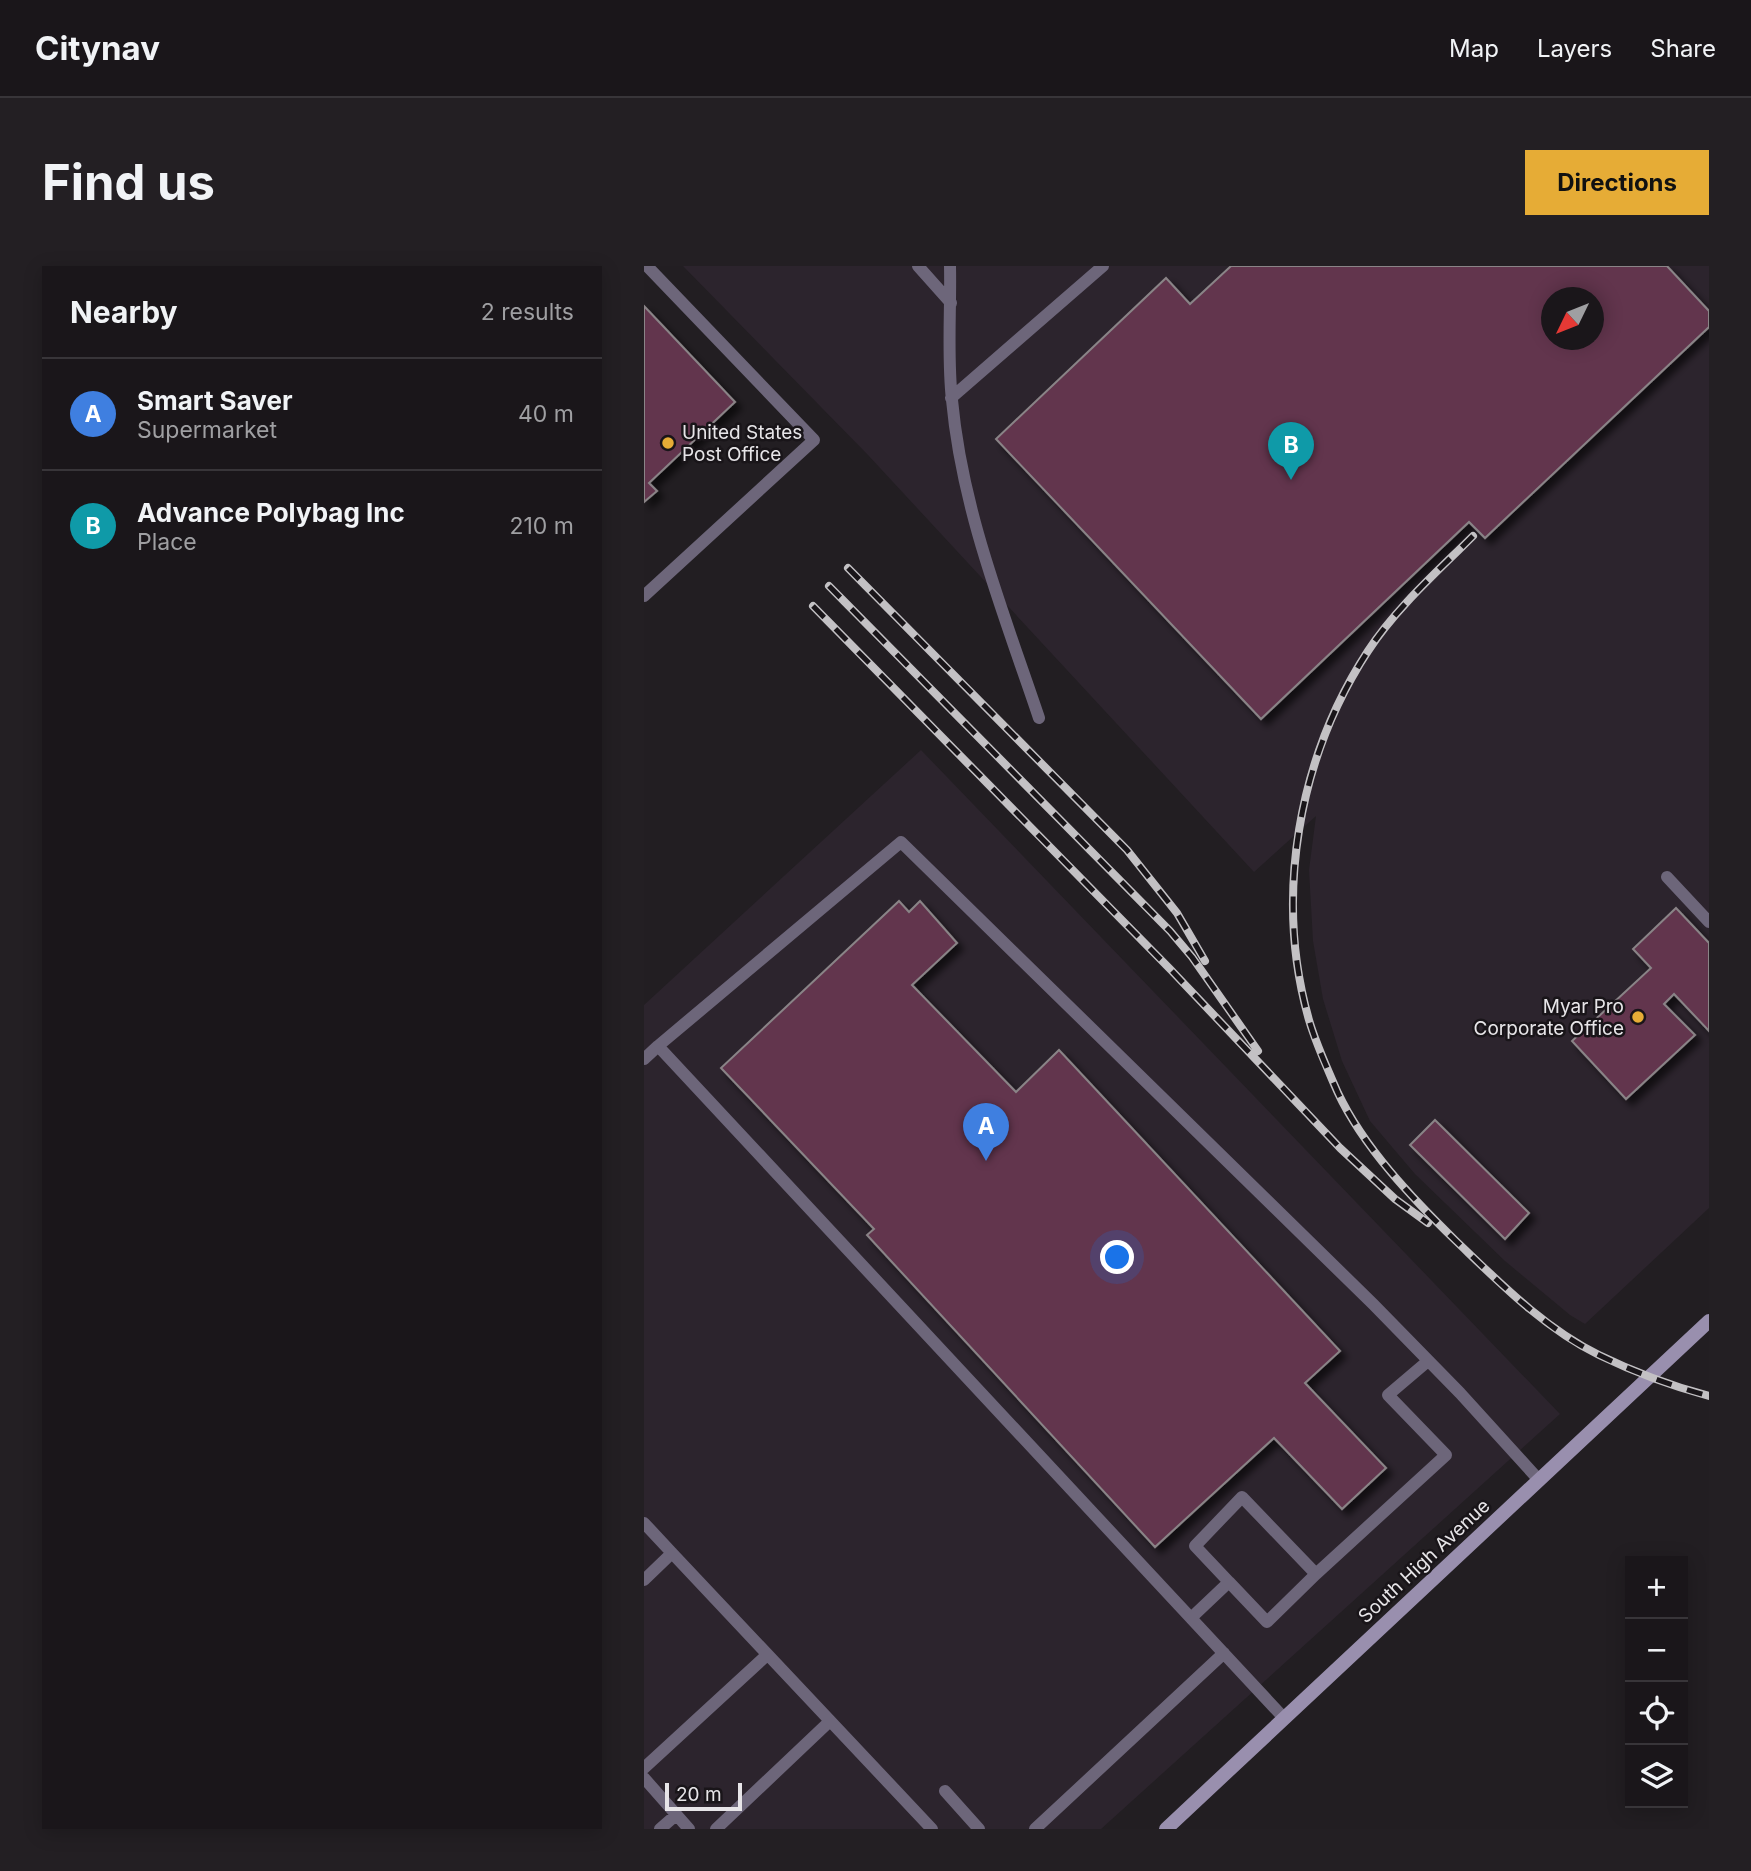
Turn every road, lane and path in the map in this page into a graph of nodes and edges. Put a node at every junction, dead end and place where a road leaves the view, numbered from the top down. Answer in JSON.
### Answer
{"nodes":[{"id":1,"x":647,"y":266,"type":"edge"},
{"id":2,"x":918,"y":266,"type":"edge"},
{"id":3,"x":950,"y":266,"type":"edge"},
{"id":4,"x":1103,"y":266,"type":"edge"},
{"id":5,"x":951,"y":303,"type":"junction"},
{"id":6,"x":951,"y":398,"type":"junction"},
{"id":7,"x":644,"y":597,"type":"edge"},
{"id":8,"x":1039,"y":718,"type":"dead end"},
{"id":9,"x":1667,"y":877,"type":"dead end"},
{"id":10,"x":1709,"y":922,"type":"edge"},
{"id":11,"x":658,"y":1046,"type":"junction"},
{"id":12,"x":644,"y":1059,"type":"edge"},
{"id":13,"x":1709,"y":1321,"type":"edge"},
{"id":14,"x":1428,"y":1361,"type":"junction"},
{"id":15,"x":1539,"y":1480,"type":"junction"},
{"id":16,"x":644,"y":1523,"type":"edge"},
{"id":17,"x":672,"y":1553,"type":"junction"},
{"id":18,"x":1316,"y":1574,"type":"junction"},
{"id":19,"x":644,"y":1580,"type":"edge"},
{"id":20,"x":1229,"y":1582,"type":"junction"},
{"id":21,"x":1191,"y":1618,"type":"junction"},
{"id":22,"x":1224,"y":1653,"type":"junction"},
{"id":23,"x":767,"y":1655,"type":"junction"},
{"id":24,"x":1284,"y":1718,"type":"junction"},
{"id":25,"x":830,"y":1721,"type":"junction"},
{"id":26,"x":644,"y":1768,"type":"edge"},
{"id":27,"x":644,"y":1778,"type":"edge"},
{"id":28,"x":945,"y":1791,"type":"dead end"},
{"id":29,"x":676,"y":1815,"type":"junction"},
{"id":30,"x":660,"y":1829,"type":"edge"},
{"id":31,"x":689,"y":1829,"type":"edge"},
{"id":32,"x":716,"y":1829,"type":"edge"},
{"id":33,"x":932,"y":1829,"type":"edge"},
{"id":34,"x":979,"y":1829,"type":"edge"},
{"id":35,"x":1035,"y":1829,"type":"edge"},
{"id":36,"x":1166,"y":1829,"type":"edge"}],
"edges":[{"from":1,"to":7,"type":"lane"},
{"from":2,"to":5,"type":"lane"},
{"from":3,"to":5,"type":"lane"},
{"from":4,"to":6,"type":"lane"},
{"from":5,"to":6,"type":"lane"},
{"from":6,"to":8,"type":"lane"},
{"from":9,"to":10,"type":"lane"},
{"from":11,"to":12,"type":"lane"},
{"from":11,"to":14,"type":"lane"},
{"from":11,"to":21,"type":"lane"},
{"from":13,"to":15,"type":"street","name":"South High Avenue"},
{"from":14,"to":15,"type":"lane"},
{"from":14,"to":18,"type":"lane"},
{"from":15,"to":24,"type":"street","name":"South High Avenue"},
{"from":16,"to":17,"type":"lane"},
{"from":17,"to":19,"type":"lane"},
{"from":17,"to":23,"type":"lane"},
{"from":18,"to":20,"type":"lane"},
{"from":18,"to":20,"type":"lane"},
{"from":20,"to":21,"type":"lane"},
{"from":21,"to":22,"type":"lane"},
{"from":22,"to":24,"type":"lane"},
{"from":22,"to":35,"type":"lane"},
{"from":23,"to":25,"type":"lane"},
{"from":23,"to":26,"type":"lane"},
{"from":24,"to":36,"type":"street","name":"South High Avenue"},
{"from":25,"to":32,"type":"lane"},
{"from":25,"to":33,"type":"lane"},
{"from":27,"to":29,"type":"lane"},
{"from":28,"to":34,"type":"lane"},
{"from":29,"to":30,"type":"lane"},
{"from":29,"to":31,"type":"lane"}]}
